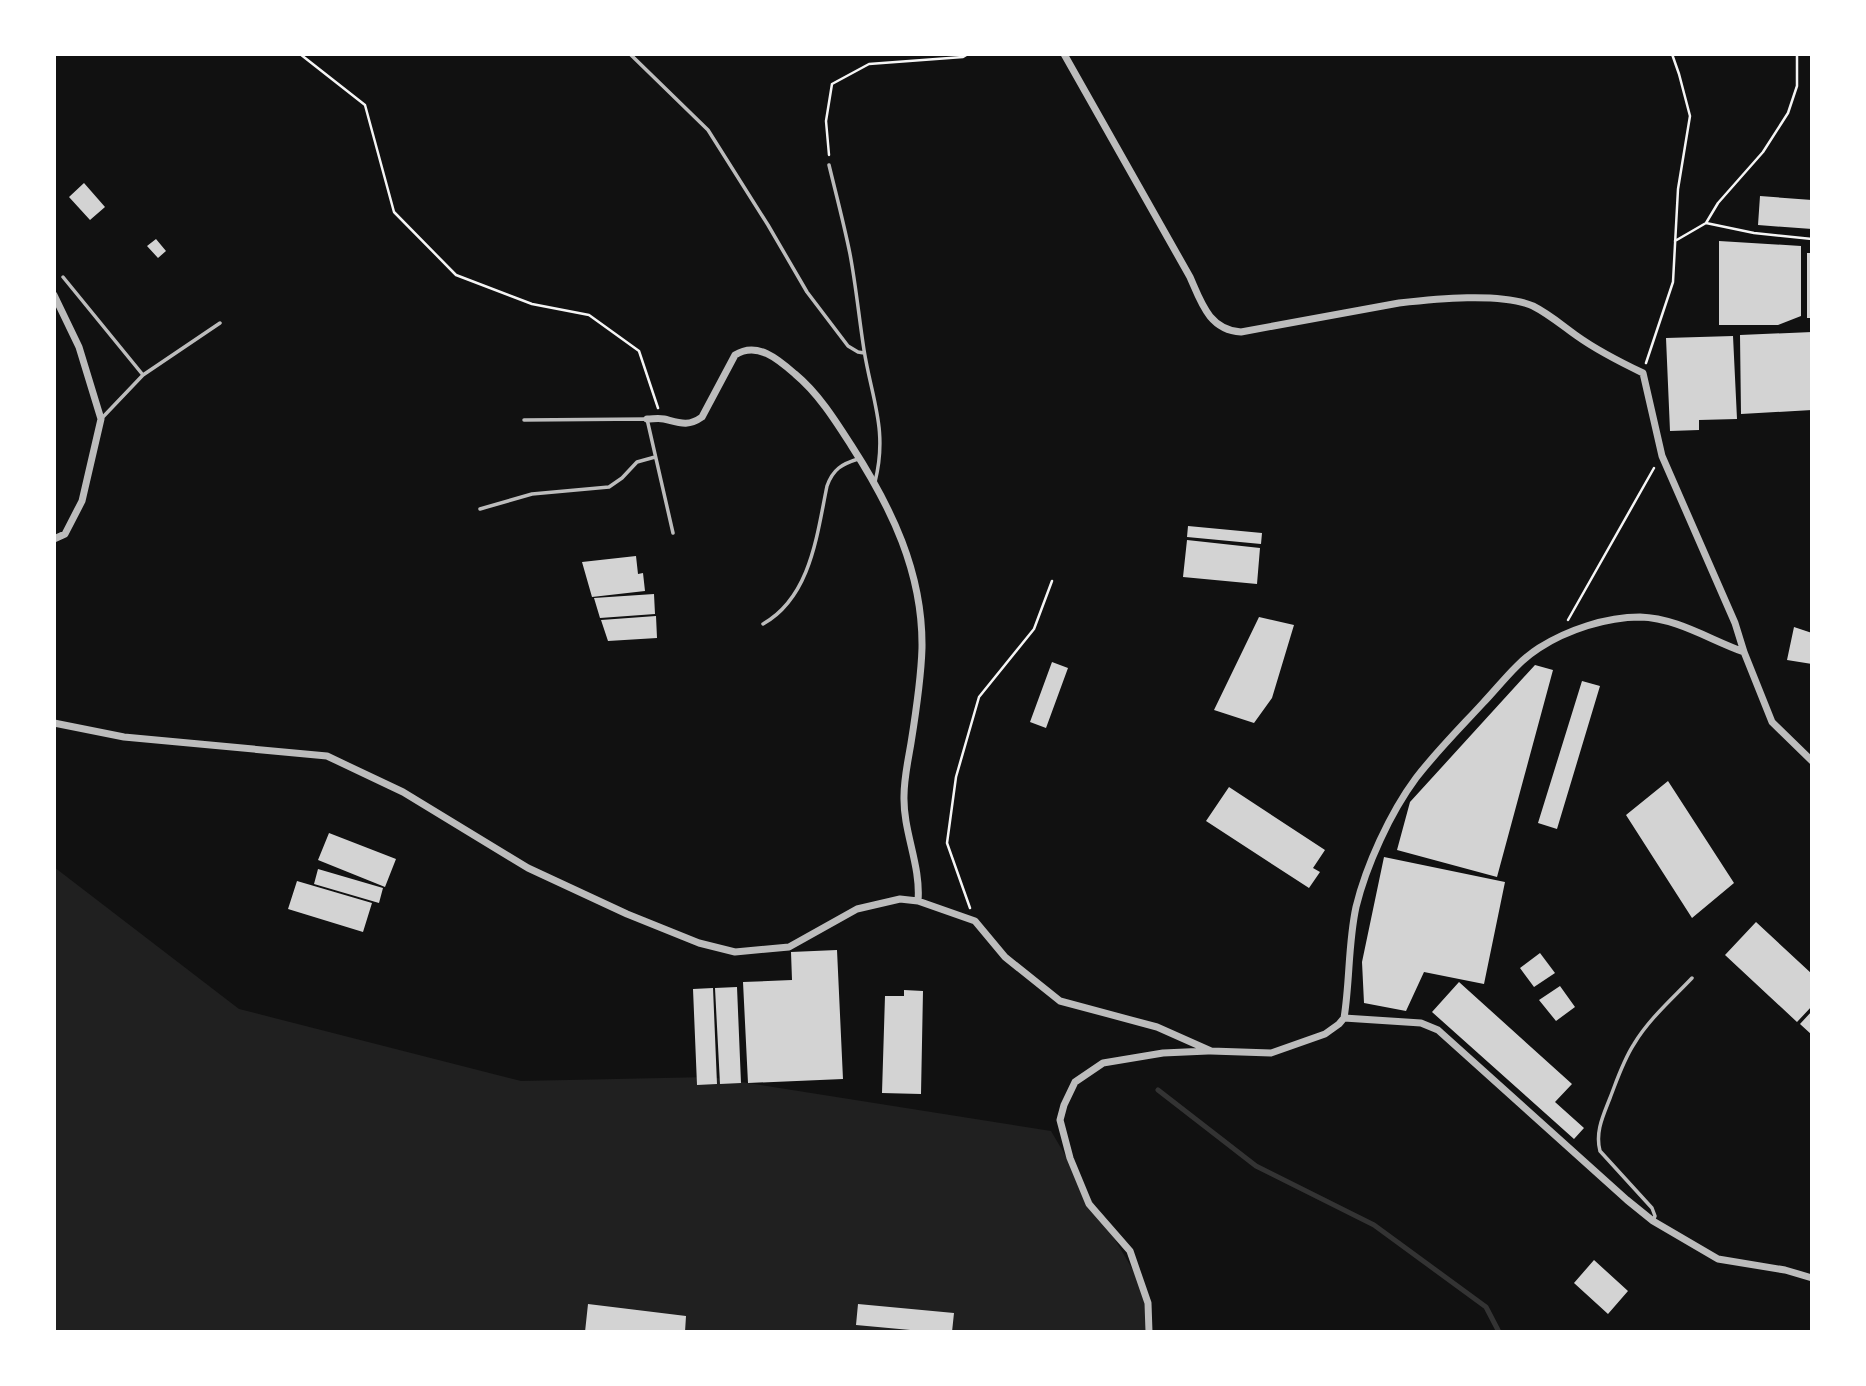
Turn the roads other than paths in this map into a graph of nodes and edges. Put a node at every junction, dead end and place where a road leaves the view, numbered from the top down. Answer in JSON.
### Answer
{"nodes":[{"id":1,"x":630,"y":54,"type":"edge"},
{"id":2,"x":1064,"y":54,"type":"edge"},
{"id":3,"x":830,"y":165,"type":"road end"},
{"id":4,"x":63,"y":278,"type":"dead end"},
{"id":5,"x":54,"y":295,"type":"edge"},
{"id":6,"x":220,"y":323,"type":"dead end"},
{"id":7,"x":864,"y":353,"type":"junction"},
{"id":8,"x":143,"y":375,"type":"junction"},
{"id":9,"x":101,"y":419,"type":"junction"},
{"id":10,"x":647,"y":419,"type":"junction"},
{"id":11,"x":524,"y":420,"type":"dead end"},
{"id":12,"x":655,"y":457,"type":"junction"},
{"id":13,"x":860,"y":459,"type":"junction"},
{"id":14,"x":875,"y":483,"type":"junction"},
{"id":15,"x":480,"y":509,"type":"dead end"},
{"id":16,"x":673,"y":533,"type":"dead end"},
{"id":17,"x":54,"y":539,"type":"edge"},
{"id":18,"x":763,"y":624,"type":"dead end"},
{"id":19,"x":1744,"y":652,"type":"junction"},
{"id":20,"x":54,"y":723,"type":"edge"},
{"id":21,"x":1812,"y":761,"type":"edge"},
{"id":22,"x":918,"y":901,"type":"junction"},
{"id":23,"x":1692,"y":978,"type":"dead end"},
{"id":24,"x":1344,"y":1018,"type":"junction"},
{"id":25,"x":1211,"y":1051,"type":"junction"},
{"id":26,"x":1653,"y":1221,"type":"junction"},
{"id":27,"x":1812,"y":1278,"type":"edge"},
{"id":28,"x":1149,"y":1332,"type":"edge"}],
"edges":[{"from":1,"to":7,"type":"lane"},
{"from":2,"to":19,"type":"street"},
{"from":3,"to":7,"type":"lane"},
{"from":4,"to":8,"type":"lane"},
{"from":5,"to":9,"type":"street"},
{"from":6,"to":8,"type":"lane"},
{"from":7,"to":14,"type":"lane"},
{"from":8,"to":9,"type":"lane"},
{"from":9,"to":17,"type":"street"},
{"from":10,"to":11,"type":"lane"},
{"from":10,"to":12,"type":"lane"},
{"from":10,"to":13,"type":"street"},
{"from":12,"to":15,"type":"lane"},
{"from":12,"to":16,"type":"lane"},
{"from":13,"to":14,"type":"street"},
{"from":13,"to":18,"type":"lane"},
{"from":14,"to":22,"type":"street"},
{"from":19,"to":21,"type":"street"},
{"from":19,"to":24,"type":"street"},
{"from":20,"to":22,"type":"street"},
{"from":22,"to":25,"type":"street"},
{"from":23,"to":26,"type":"lane"},
{"from":24,"to":25,"type":"street"},
{"from":24,"to":26,"type":"street"},
{"from":25,"to":28,"type":"street"},
{"from":26,"to":27,"type":"street"}]}
